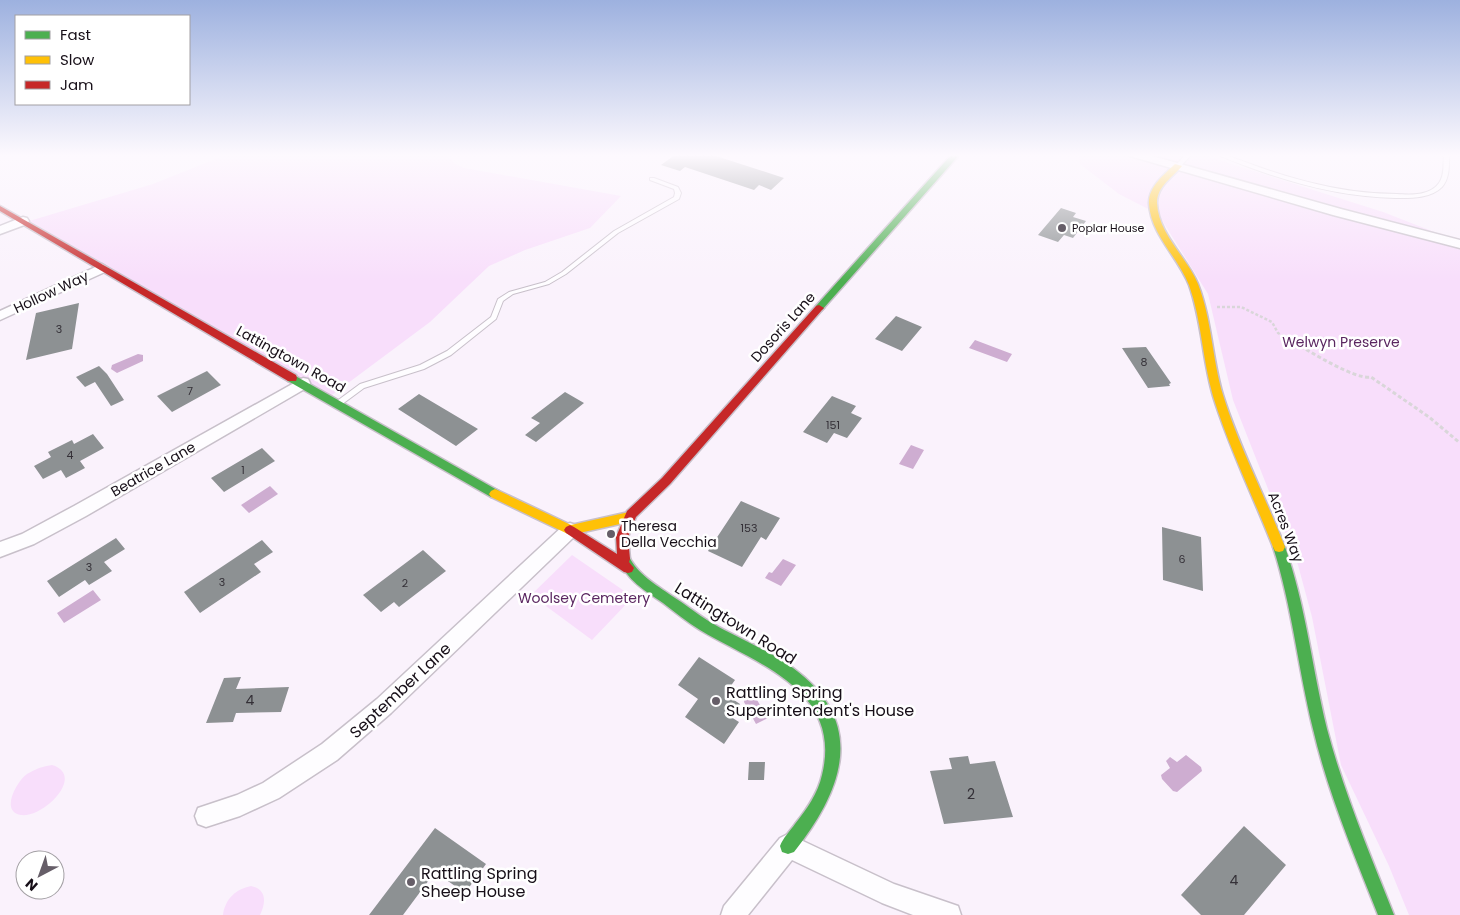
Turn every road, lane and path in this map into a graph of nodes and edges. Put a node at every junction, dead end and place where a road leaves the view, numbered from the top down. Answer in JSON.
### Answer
{"nodes":[{"id":1,"x":677,"y":197,"type":"edge"},
{"id":2,"x":918,"y":197,"type":"edge"},
{"id":3,"x":1153,"y":197,"type":"edge"},
{"id":4,"x":1284,"y":197,"type":"edge"},
{"id":5,"x":0,"y":208,"type":"edge"},
{"id":6,"x":23,"y":221,"type":"junction"},
{"id":7,"x":0,"y":230,"type":"edge"},
{"id":8,"x":1460,"y":244,"type":"edge"},
{"id":9,"x":102,"y":268,"type":"junction"},
{"id":10,"x":1200,"y":307,"type":"junction"},
{"id":11,"x":0,"y":316,"type":"edge"},
{"id":12,"x":303,"y":383,"type":"junction"},
{"id":13,"x":339,"y":403,"type":"junction"},
{"id":14,"x":1460,"y":443,"type":"edge"},
{"id":15,"x":629,"y":517,"type":"junction"},
{"id":16,"x":570,"y":530,"type":"junction"},
{"id":17,"x":0,"y":550,"type":"edge"},
{"id":18,"x":628,"y":568,"type":"junction"},
{"id":19,"x":206,"y":816,"type":"dead end"},
{"id":20,"x":788,"y":846,"type":"junction"},
{"id":21,"x":733,"y":915,"type":"edge"},
{"id":22,"x":948,"y":915,"type":"edge"},
{"id":23,"x":1386,"y":915,"type":"edge"}],
"edges":[{"from":1,"to":13,"type":"lane"},
{"from":2,"to":15,"type":"street","name":"Dosoris Lane"},
{"from":3,"to":10,"type":"street","name":"Acres Way"},
{"from":4,"to":8,"type":"street"},
{"from":5,"to":6,"type":"street","name":"Lattingtown Road"},
{"from":6,"to":7,"type":"street"},
{"from":6,"to":9,"type":"street","name":"Lattingtown Road"},
{"from":9,"to":11,"type":"street","name":"Hollow Way"},
{"from":9,"to":12,"type":"street","name":"Lattingtown Road"},
{"from":10,"to":14,"type":"path"},
{"from":10,"to":23,"type":"street","name":"Acres Way"},
{"from":12,"to":13,"type":"street","name":"Lattingtown Road"},
{"from":12,"to":17,"type":"street","name":"Beatrice Lane"},
{"from":13,"to":16,"type":"street","name":"Lattingtown Road"},
{"from":15,"to":16,"type":"street"},
{"from":15,"to":18,"type":"street"},
{"from":16,"to":18,"type":"street","name":"Lattingtown Road"},
{"from":16,"to":19,"type":"street","name":"September Lane"},
{"from":18,"to":20,"type":"street","name":"Lattingtown Road"},
{"from":20,"to":21,"type":"street"},
{"from":20,"to":22,"type":"street"}]}
